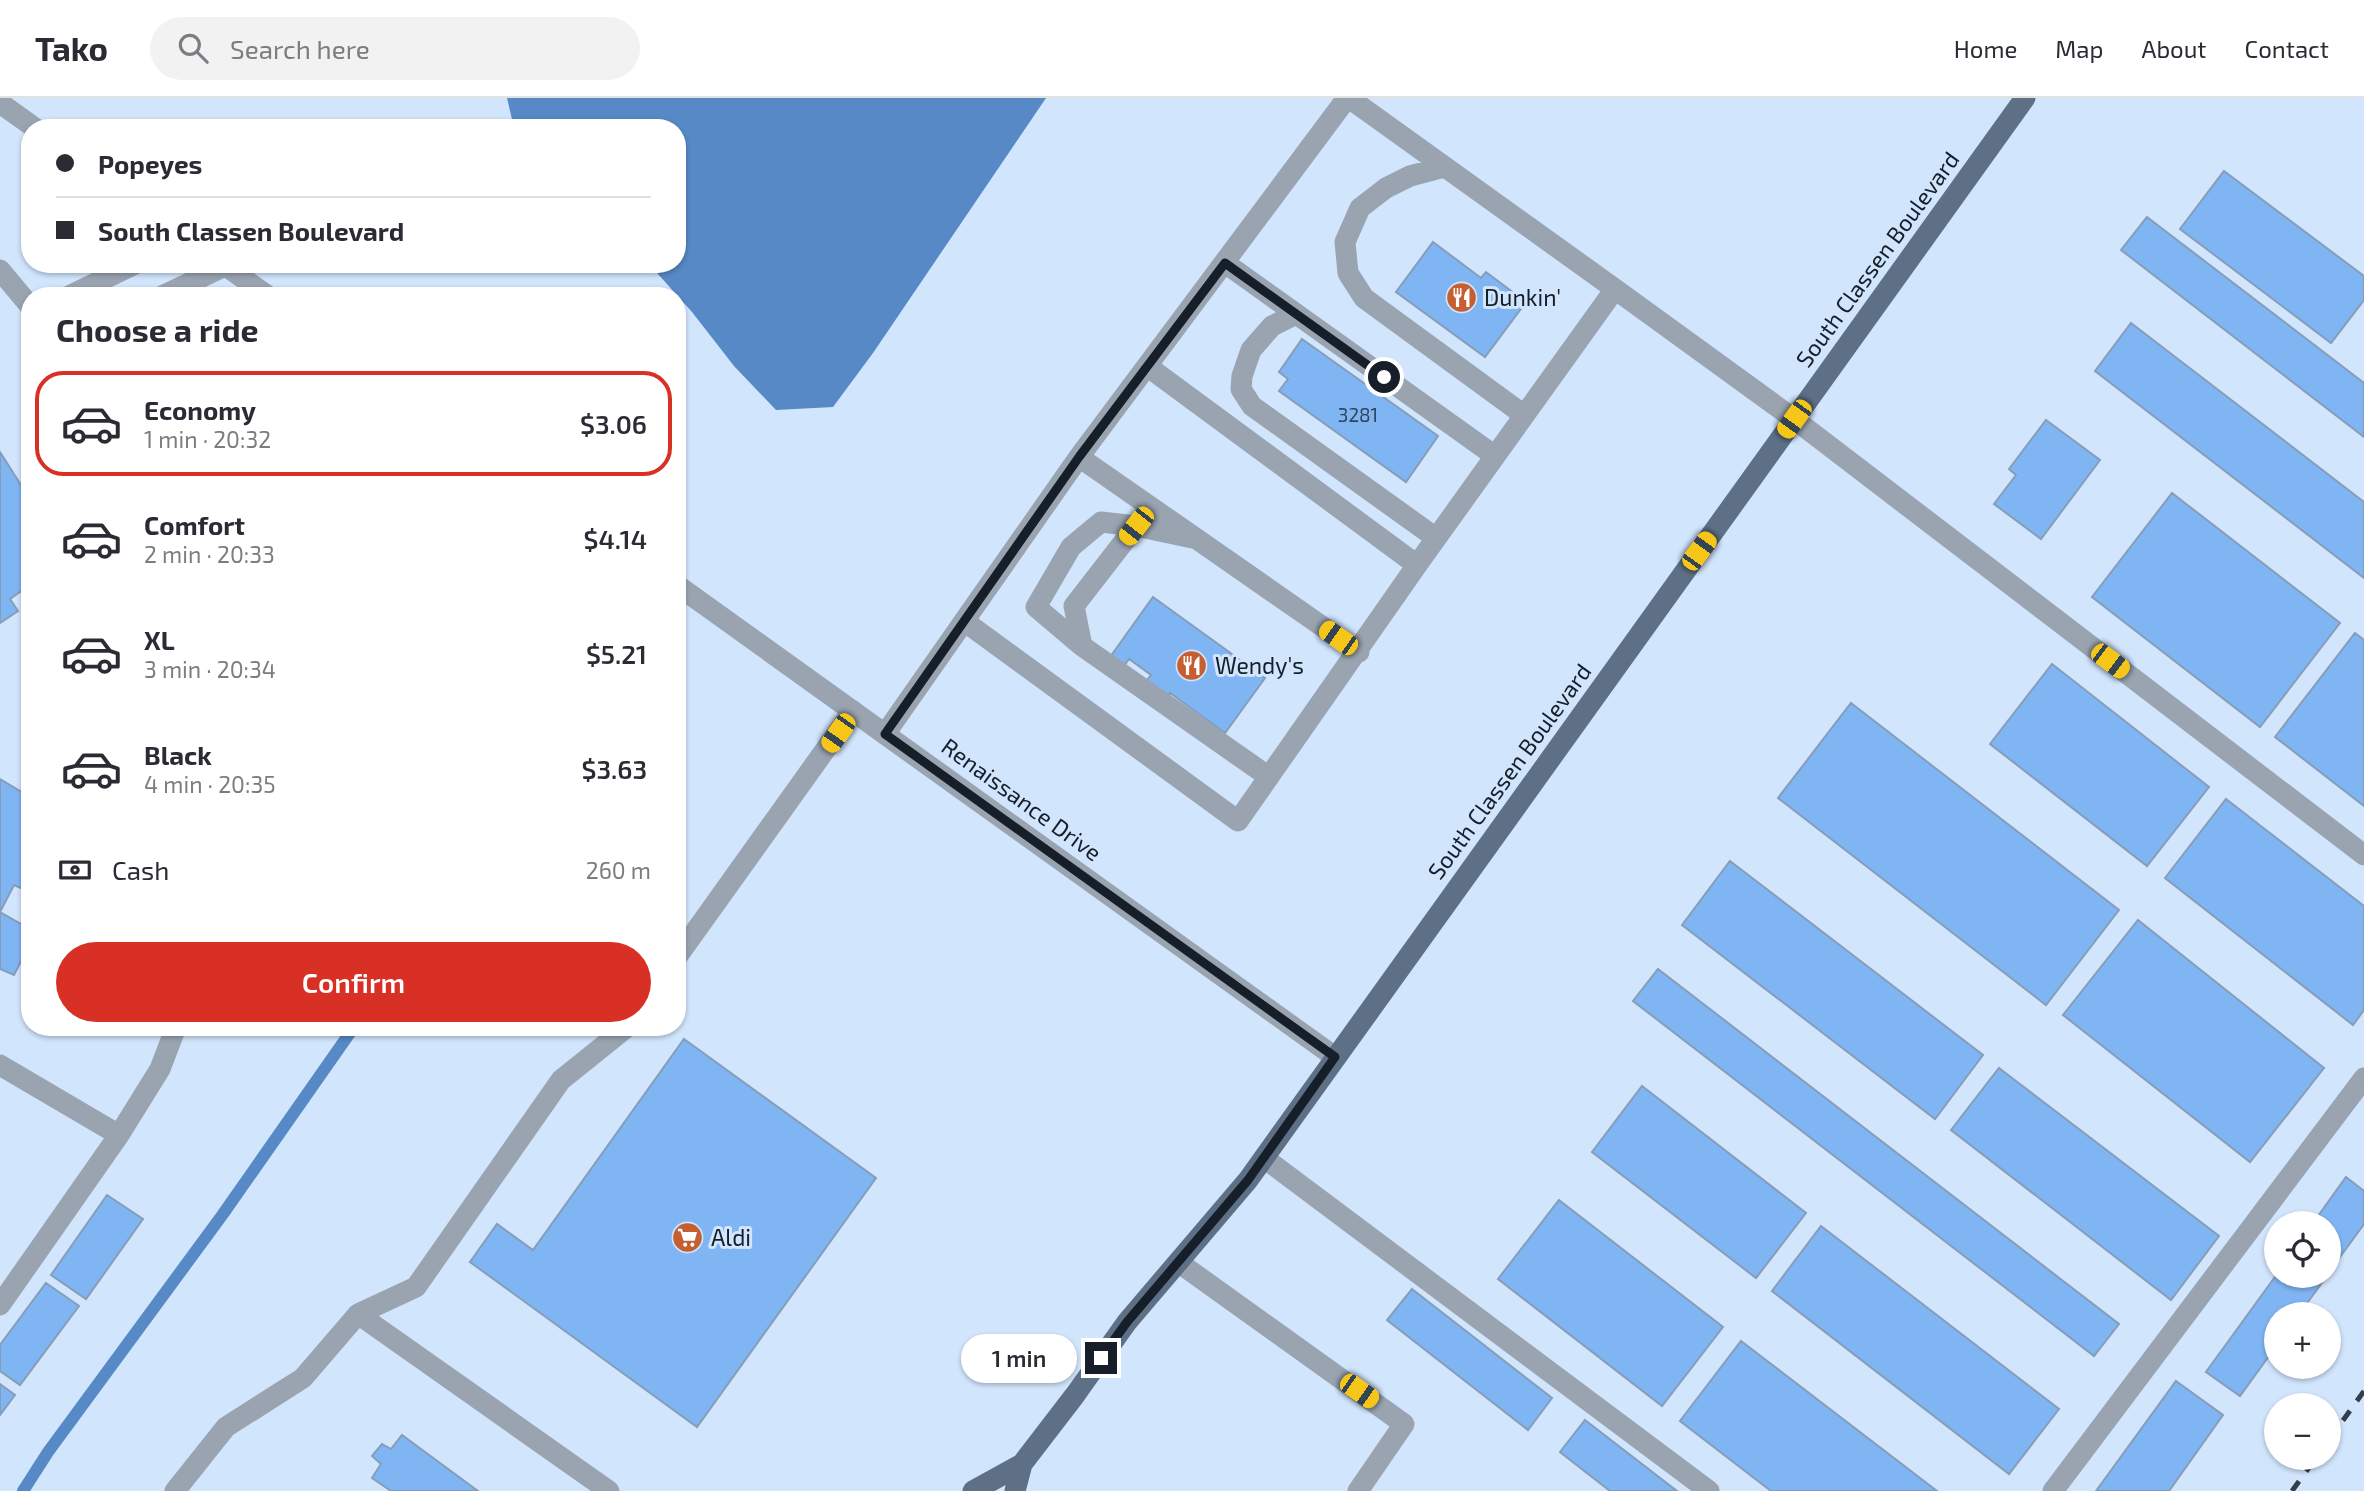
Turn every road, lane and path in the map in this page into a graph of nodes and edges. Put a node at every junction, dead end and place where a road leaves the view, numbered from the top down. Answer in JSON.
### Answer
{"nodes":[{"id":1,"x":1348,"y":98,"type":"edge"},
{"id":2,"x":2025,"y":98,"type":"edge"},
{"id":3,"x":0,"y":103,"type":"edge"},
{"id":4,"x":22,"y":119,"type":"edge"},
{"id":5,"x":1444,"y":167,"type":"junction"},
{"id":6,"x":1225,"y":263,"type":"junction"},
{"id":7,"x":0,"y":270,"type":"edge"},
{"id":8,"x":116,"y":273,"type":"edge"},
{"id":9,"x":208,"y":273,"type":"edge"},
{"id":10,"x":235,"y":273,"type":"edge"},
{"id":11,"x":88,"y":287,"type":"edge"},
{"id":12,"x":180,"y":287,"type":"edge"},
{"id":13,"x":255,"y":287,"type":"edge"},
{"id":14,"x":1615,"y":289,"type":"junction"},
{"id":15,"x":21,"y":295,"type":"edge"},
{"id":16,"x":1296,"y":314,"type":"junction"},
{"id":17,"x":1147,"y":366,"type":"junction"},
{"id":18,"x":1524,"y":415,"type":"junction"},
{"id":19,"x":1794,"y":419,"type":"junction"},
{"id":20,"x":1495,"y":456,"type":"junction"},
{"id":21,"x":1079,"y":457,"type":"junction"},
{"id":22,"x":1136,"y":526,"type":"junction"},
{"id":23,"x":1436,"y":538,"type":"junction"},
{"id":24,"x":1197,"y":539,"type":"junction"},
{"id":25,"x":1417,"y":565,"type":"junction"},
{"id":26,"x":686,"y":591,"type":"edge"},
{"id":27,"x":964,"y":621,"type":"junction"},
{"id":28,"x":1082,"y":646,"type":"junction"},
{"id":29,"x":1359,"y":652,"type":"junction"},
{"id":30,"x":853,"y":711,"type":"junction"},
{"id":31,"x":885,"y":734,"type":"junction"},
{"id":32,"x":1269,"y":777,"type":"junction"},
{"id":33,"x":2364,"y":855,"type":"edge"},
{"id":34,"x":686,"y":944,"type":"edge"},
{"id":35,"x":173,"y":1036,"type":"edge"},
{"id":36,"x":616,"y":1036,"type":"edge"},
{"id":37,"x":1335,"y":1057,"type":"junction"},
{"id":38,"x":0,"y":1065,"type":"edge"},
{"id":39,"x":2364,"y":1078,"type":"edge"},
{"id":40,"x":119,"y":1135,"type":"junction"},
{"id":41,"x":1264,"y":1158,"type":"junction"},
{"id":42,"x":1178,"y":1262,"type":"junction"},
{"id":43,"x":0,"y":1305,"type":"edge"},
{"id":44,"x":358,"y":1314,"type":"junction"},
{"id":45,"x":1022,"y":1464,"type":"junction"},
{"id":46,"x":175,"y":1491,"type":"edge"},
{"id":47,"x":609,"y":1491,"type":"edge"},
{"id":48,"x":973,"y":1491,"type":"edge"},
{"id":49,"x":1016,"y":1491,"type":"edge"},
{"id":50,"x":1358,"y":1491,"type":"edge"},
{"id":51,"x":1709,"y":1491,"type":"edge"},
{"id":52,"x":2053,"y":1491,"type":"edge"}],
"edges":[{"from":1,"to":5,"type":"street"},
{"from":1,"to":6,"type":"street"},
{"from":2,"to":19,"type":"main road","name":"South Classen Boulevard"},
{"from":3,"to":4,"type":"street"},
{"from":5,"to":14,"type":"street"},
{"from":5,"to":18,"type":"street"},
{"from":6,"to":16,"type":"street"},
{"from":6,"to":17,"type":"street"},
{"from":7,"to":15,"type":"street"},
{"from":8,"to":11,"type":"street"},
{"from":9,"to":12,"type":"street"},
{"from":10,"to":13,"type":"street"},
{"from":14,"to":18,"type":"street"},
{"from":14,"to":19,"type":"street"},
{"from":16,"to":20,"type":"street"},
{"from":16,"to":23,"type":"street"},
{"from":17,"to":21,"type":"street"},
{"from":17,"to":25,"type":"street"},
{"from":18,"to":20,"type":"street"},
{"from":19,"to":33,"type":"street"},
{"from":19,"to":37,"type":"main road","name":"South Classen Boulevard"},
{"from":20,"to":23,"type":"street"},
{"from":21,"to":24,"type":"street"},
{"from":21,"to":27,"type":"street"},
{"from":22,"to":24,"type":"street"},
{"from":22,"to":28,"type":"street"},
{"from":22,"to":28,"type":"street"},
{"from":23,"to":25,"type":"street"},
{"from":24,"to":29,"type":"street"},
{"from":25,"to":29,"type":"street"},
{"from":26,"to":30,"type":"street","name":"Renaissance Drive"},
{"from":27,"to":31,"type":"street"},
{"from":27,"to":32,"type":"street"},
{"from":28,"to":32,"type":"street"},
{"from":29,"to":32,"type":"street"},
{"from":30,"to":31,"type":"street","name":"Renaissance Drive"},
{"from":30,"to":34,"type":"street"},
{"from":31,"to":37,"type":"street","name":"Renaissance Drive"},
{"from":35,"to":40,"type":"street"},
{"from":36,"to":44,"type":"street"},
{"from":37,"to":41,"type":"main road","name":"South Classen Boulevard"},
{"from":38,"to":40,"type":"street"},
{"from":39,"to":52,"type":"street"},
{"from":40,"to":43,"type":"street"},
{"from":41,"to":42,"type":"main road","name":"South Classen Boulevard"},
{"from":41,"to":51,"type":"street"},
{"from":42,"to":45,"type":"main road","name":"South Classen Boulevard"},
{"from":42,"to":50,"type":"street"},
{"from":44,"to":46,"type":"street"},
{"from":44,"to":47,"type":"street"},
{"from":45,"to":48,"type":"main road","name":"South Classen Boulevard"},
{"from":45,"to":49,"type":"main road","name":"South Classen Boulevard"}]}
